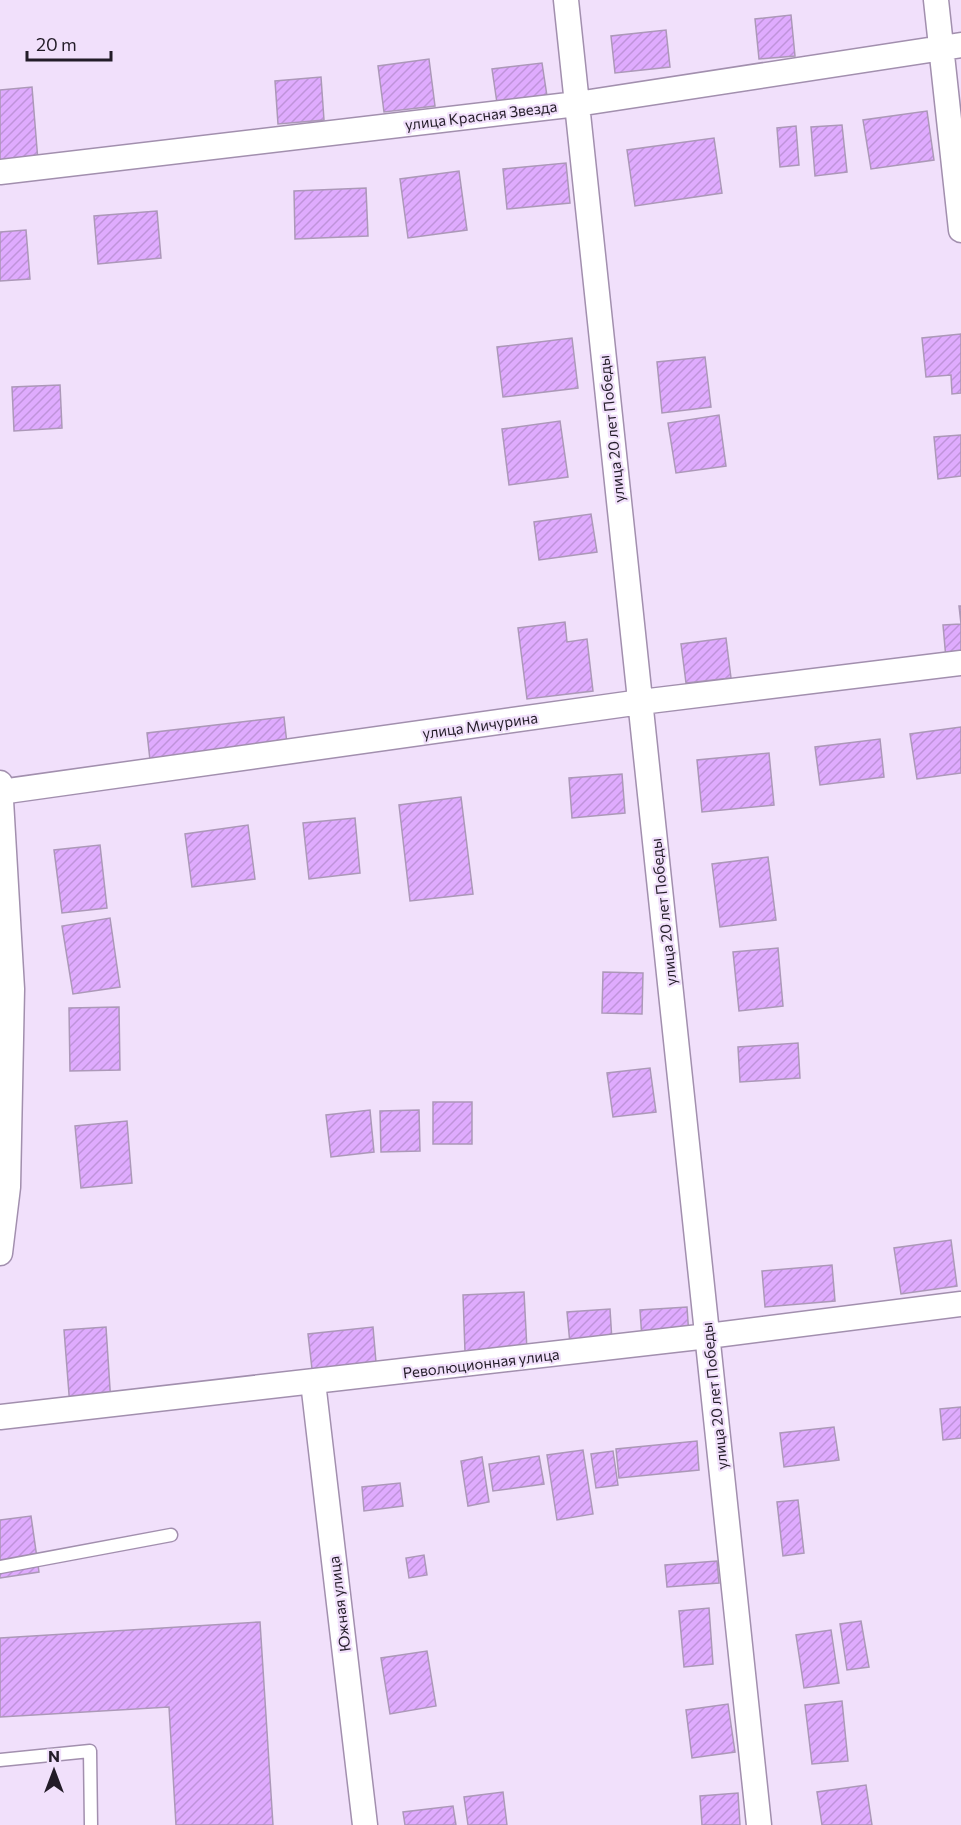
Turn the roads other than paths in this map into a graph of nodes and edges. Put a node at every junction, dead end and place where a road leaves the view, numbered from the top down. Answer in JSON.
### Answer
{"nodes":[{"id":1,"x":566,"y":0,"type":"edge"},
{"id":2,"x":936,"y":0,"type":"edge"},
{"id":3,"x":951,"y":46,"type":"edge"},
{"id":4,"x":577,"y":104,"type":"junction"},
{"id":5,"x":0,"y":172,"type":"edge"},
{"id":6,"x":961,"y":230,"type":"edge"},
{"id":7,"x":961,"y":663,"type":"edge"},
{"id":8,"x":641,"y":702,"type":"junction"},
{"id":9,"x":0,"y":789,"type":"edge"},
{"id":10,"x":3,"y":868,"type":"edge"},
{"id":11,"x":6,"y":989,"type":"edge"},
{"id":12,"x":0,"y":1253,"type":"edge"},
{"id":13,"x":961,"y":1304,"type":"edge"},
{"id":14,"x":708,"y":1336,"type":"junction"},
{"id":15,"x":313,"y":1382,"type":"junction"},
{"id":16,"x":0,"y":1417,"type":"edge"},
{"id":17,"x":171,"y":1534,"type":"dead end"},
{"id":18,"x":0,"y":1567,"type":"edge"},
{"id":19,"x":0,"y":1760,"type":"edge"},
{"id":20,"x":91,"y":1825,"type":"edge"},
{"id":21,"x":365,"y":1825,"type":"edge"},
{"id":22,"x":759,"y":1825,"type":"edge"}],
"edges":[{"from":1,"to":4,"type":"street","name":"улица 20 лет Победы"},
{"from":2,"to":3,"type":"street"},
{"from":3,"to":4,"type":"street","name":"улица Красная Звезда"},
{"from":3,"to":6,"type":"street"},
{"from":4,"to":5,"type":"street","name":"улица Красная Звезда"},
{"from":4,"to":8,"type":"street","name":"улица 20 лет Победы"},
{"from":7,"to":8,"type":"street","name":"улица Мичурина"},
{"from":8,"to":9,"type":"street","name":"улица Мичурина"},
{"from":8,"to":14,"type":"street","name":"улица 20 лет Победы"},
{"from":9,"to":10,"type":"street"},
{"from":10,"to":11,"type":"street"},
{"from":11,"to":12,"type":"street"},
{"from":13,"to":14,"type":"street","name":"Революционная улица"},
{"from":14,"to":15,"type":"street","name":"Революционная улица"},
{"from":14,"to":22,"type":"street","name":"улица 20 лет Победы"},
{"from":15,"to":16,"type":"street","name":"Революционная улица"},
{"from":15,"to":21,"type":"street","name":"Южная улица"},
{"from":17,"to":18,"type":"lane"},
{"from":19,"to":20,"type":"lane"}]}
